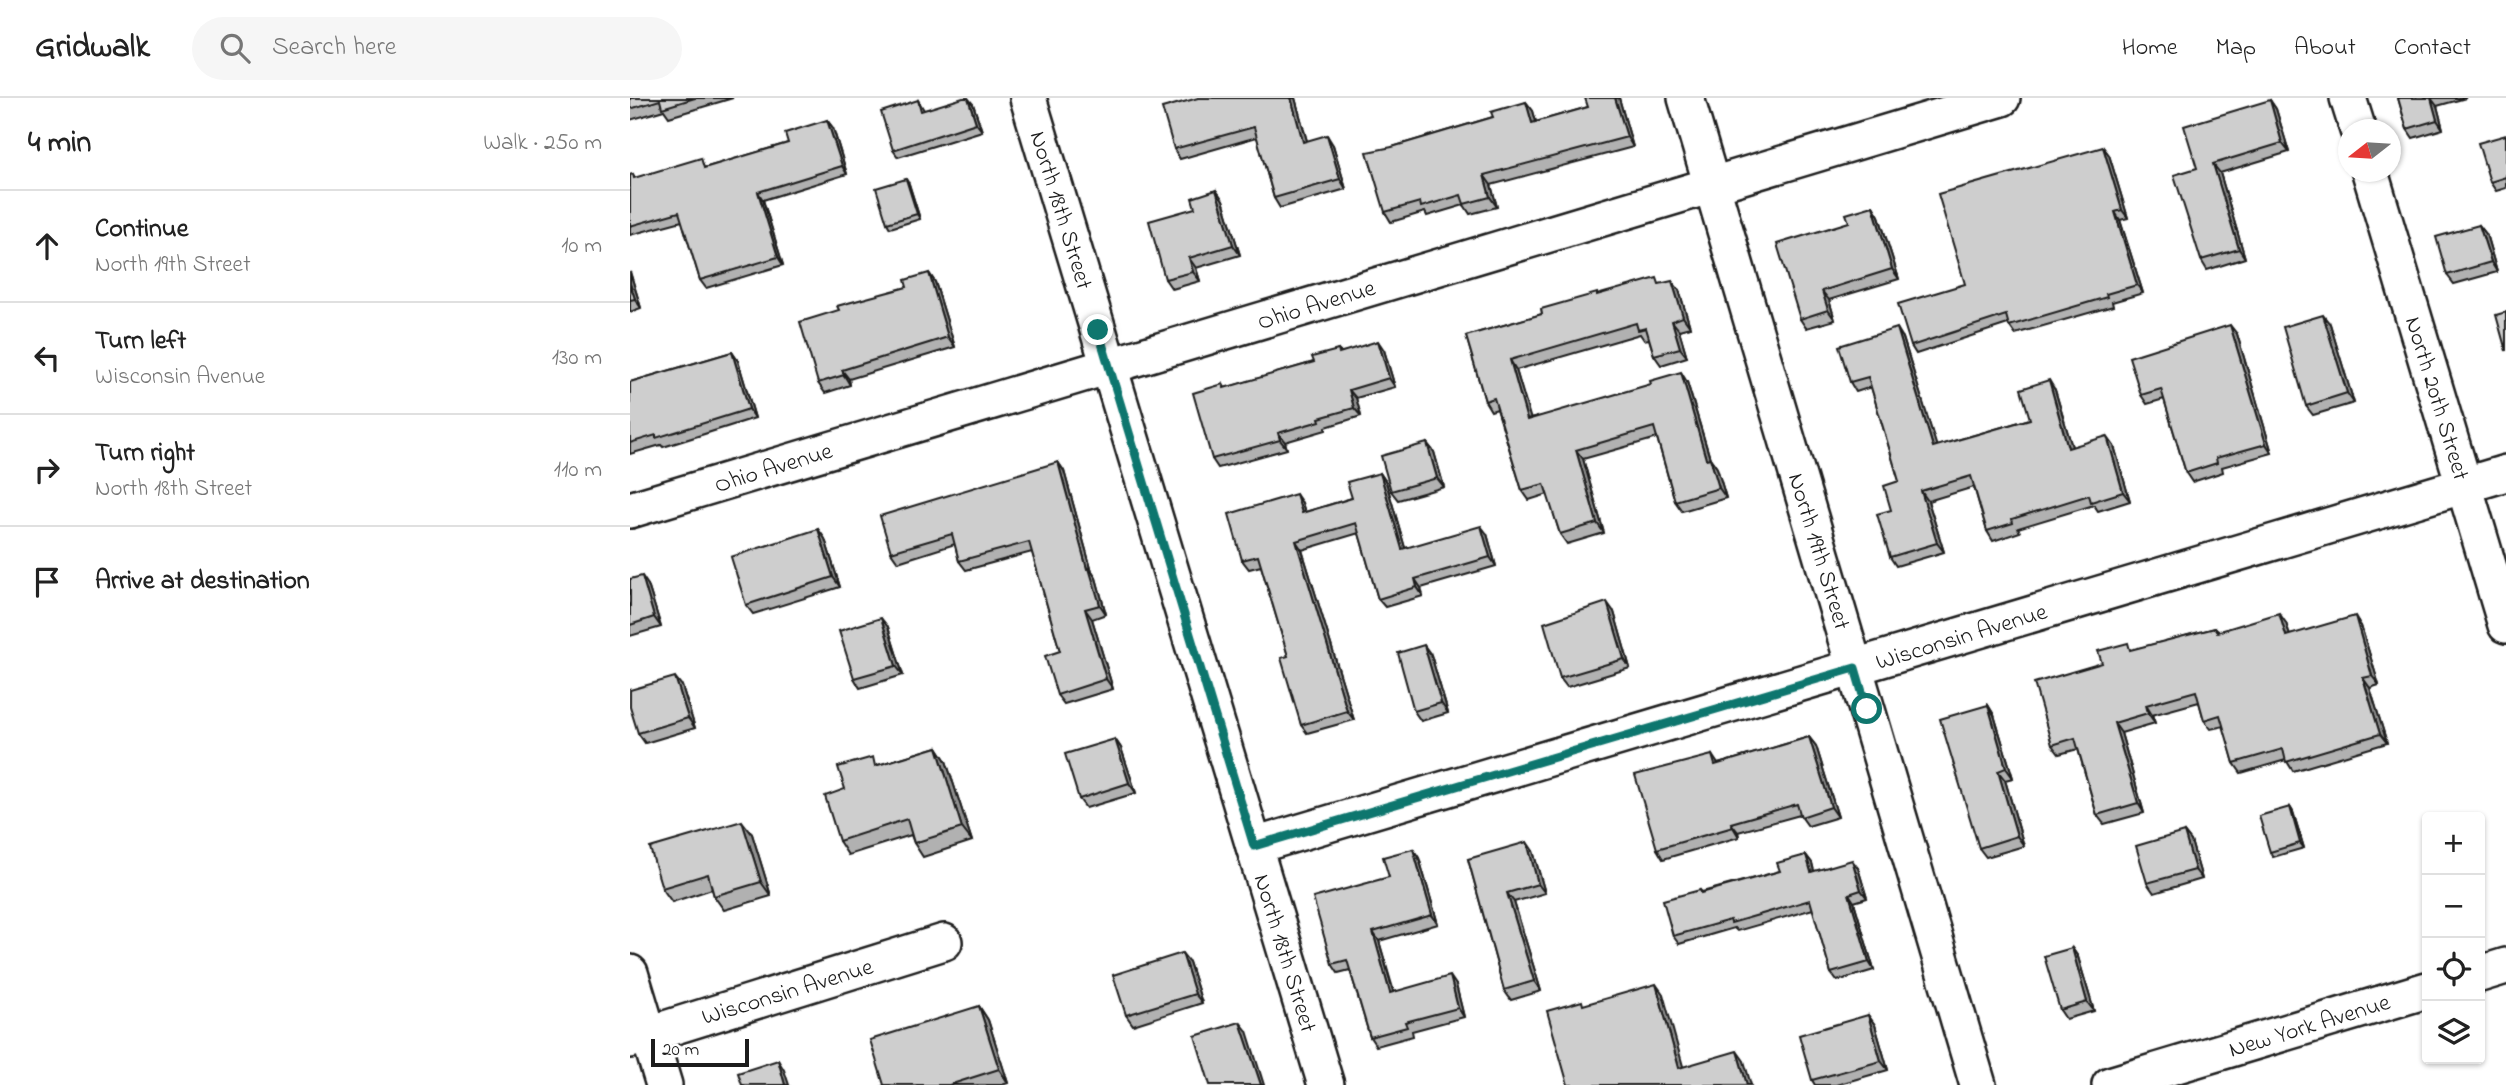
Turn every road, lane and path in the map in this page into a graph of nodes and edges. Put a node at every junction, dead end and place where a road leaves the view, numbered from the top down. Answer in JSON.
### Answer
{"nodes":[{"id":1,"x":1028,"y":98,"type":"edge"},
{"id":2,"x":1686,"y":98,"type":"edge"},
{"id":3,"x":2002,"y":98,"type":"edge"},
{"id":4,"x":2348,"y":98,"type":"edge"},
{"id":5,"x":2355,"y":119,"type":"edge"},
{"id":6,"x":2373,"y":182,"type":"edge"},
{"id":7,"x":1710,"y":185,"type":"junction"},
{"id":8,"x":1109,"y":366,"type":"junction"},
{"id":9,"x":2506,"y":473,"type":"edge"},
{"id":10,"x":2464,"y":485,"type":"junction"},
{"id":11,"x":630,"y":510,"type":"edge"},
{"id":12,"x":2506,"y":625,"type":"edge"},
{"id":13,"x":1855,"y":668,"type":"junction"},
{"id":14,"x":1254,"y":846,"type":"junction"},
{"id":15,"x":944,"y":942,"type":"dead end"},
{"id":16,"x":2506,"y":966,"type":"edge"},
{"id":17,"x":2485,"y":972,"type":"edge"},
{"id":18,"x":630,"y":973,"type":"edge"},
{"id":19,"x":2422,"y":991,"type":"edge"},
{"id":20,"x":639,"y":1037,"type":"edge"},
{"id":21,"x":664,"y":1085,"type":"edge"},
{"id":22,"x":1326,"y":1085,"type":"edge"},
{"id":23,"x":1978,"y":1085,"type":"edge"},
{"id":24,"x":2110,"y":1085,"type":"edge"}],
"edges":[{"from":1,"to":8,"type":"street","name":"North 18th Street"},
{"from":2,"to":7,"type":"street","name":"North 19th Street"},
{"from":3,"to":7,"type":"street","name":"Ohio Avenue"},
{"from":4,"to":5,"type":"street"},
{"from":6,"to":10,"type":"street","name":"North 20th Street"},
{"from":7,"to":8,"type":"street","name":"Ohio Avenue"},
{"from":7,"to":13,"type":"street","name":"North 19th Street"},
{"from":8,"to":11,"type":"street","name":"Ohio Avenue"},
{"from":8,"to":14,"type":"street","name":"North 18th Street"},
{"from":9,"to":10,"type":"street","name":"Wisconsin Avenue"},
{"from":10,"to":12,"type":"street","name":"North 20th Street"},
{"from":10,"to":13,"type":"street","name":"Wisconsin Avenue"},
{"from":13,"to":14,"type":"street","name":"Wisconsin Avenue"},
{"from":13,"to":23,"type":"street","name":"North 19th Street"},
{"from":14,"to":22,"type":"street","name":"North 18th Street"},
{"from":15,"to":20,"type":"street","name":"Wisconsin Avenue"},
{"from":16,"to":17,"type":"street"},
{"from":18,"to":20,"type":"street"},
{"from":19,"to":24,"type":"street","name":"New York Avenue"},
{"from":20,"to":21,"type":"street"}]}
